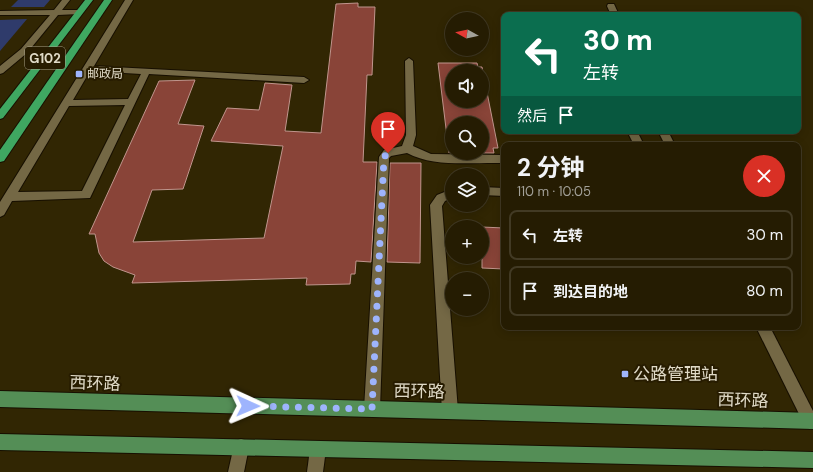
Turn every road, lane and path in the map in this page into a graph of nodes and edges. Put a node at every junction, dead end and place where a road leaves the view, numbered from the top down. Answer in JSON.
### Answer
{"nodes":[{"id":1,"x":66,"y":0,"type":"edge"},
{"id":2,"x":89,"y":0,"type":"edge"},
{"id":3,"x":108,"y":0,"type":"edge"},
{"id":4,"x":129,"y":0,"type":"edge"},
{"id":5,"x":611,"y":6,"type":"dead end"},
{"id":6,"x":79,"y":12,"type":"junction"},
{"id":7,"x":614,"y":12,"type":"edge"},
{"id":8,"x":0,"y":13,"type":"edge"},
{"id":9,"x":56,"y":13,"type":"junction"},
{"id":10,"x":409,"y":61,"type":"dead end"},
{"id":11,"x":88,"y":68,"type":"junction"},
{"id":12,"x":0,"y":71,"type":"edge"},
{"id":13,"x":146,"y":72,"type":"junction"},
{"id":14,"x":304,"y":80,"type":"dead end"},
{"id":15,"x":132,"y":102,"type":"junction"},
{"id":16,"x":66,"y":103,"type":"junction"},
{"id":17,"x":0,"y":116,"type":"edge"},
{"id":18,"x":407,"y":148,"type":"junction"},
{"id":19,"x":0,"y":158,"type":"edge"},
{"id":20,"x":501,"y":159,"type":"edge"},
{"id":21,"x":489,"y":191,"type":"edge"},
{"id":22,"x":501,"y":192,"type":"edge"},
{"id":23,"x":445,"y":196,"type":"edge"},
{"id":24,"x":9,"y":197,"type":"junction"},
{"id":25,"x":0,"y":212,"type":"edge"},
{"id":26,"x":765,"y":330,"type":"edge"},
{"id":27,"x":0,"y":399,"type":"edge"},
{"id":28,"x":372,"y":409,"type":"junction"},
{"id":29,"x":450,"y":411,"type":"junction"},
{"id":30,"x":812,"y":421,"type":"edge"},
{"id":31,"x":0,"y":442,"type":"edge"},
{"id":32,"x":241,"y":447,"type":"junction"},
{"id":33,"x":318,"y":449,"type":"junction"},
{"id":34,"x":813,"y":460,"type":"edge"},
{"id":35,"x":236,"y":472,"type":"edge"},
{"id":36,"x":316,"y":472,"type":"edge"}],
"edges":[{"from":1,"to":9,"type":"street"},
{"from":2,"to":6,"type":"highway","number":"G102"},
{"from":3,"to":19,"type":"highway","number":"G102"},
{"from":4,"to":11,"type":"street"},
{"from":5,"to":7,"type":"street"},
{"from":6,"to":9,"type":"street"},
{"from":6,"to":17,"type":"highway","number":"G102"},
{"from":8,"to":9,"type":"street"},
{"from":9,"to":12,"type":"street"},
{"from":10,"to":18,"type":"street"},
{"from":11,"to":13,"type":"street"},
{"from":11,"to":16,"type":"street"},
{"from":13,"to":14,"type":"street"},
{"from":13,"to":15,"type":"street"},
{"from":15,"to":16,"type":"street"},
{"from":15,"to":24,"type":"street"},
{"from":16,"to":24,"type":"street"},
{"from":18,"to":20,"type":"street"},
{"from":18,"to":28,"type":"street"},
{"from":21,"to":22,"type":"street"},
{"from":23,"to":29,"type":"street"},
{"from":24,"to":25,"type":"street"},
{"from":26,"to":30,"type":"street"},
{"from":27,"to":28,"type":"main road","name":"西环路"},
{"from":28,"to":29,"type":"main road","name":"西环路"},
{"from":29,"to":30,"type":"main road","name":"西环路"},
{"from":31,"to":32,"type":"main road"},
{"from":32,"to":33,"type":"main road"},
{"from":32,"to":35,"type":"street"},
{"from":33,"to":34,"type":"main road"},
{"from":33,"to":36,"type":"street"}]}
